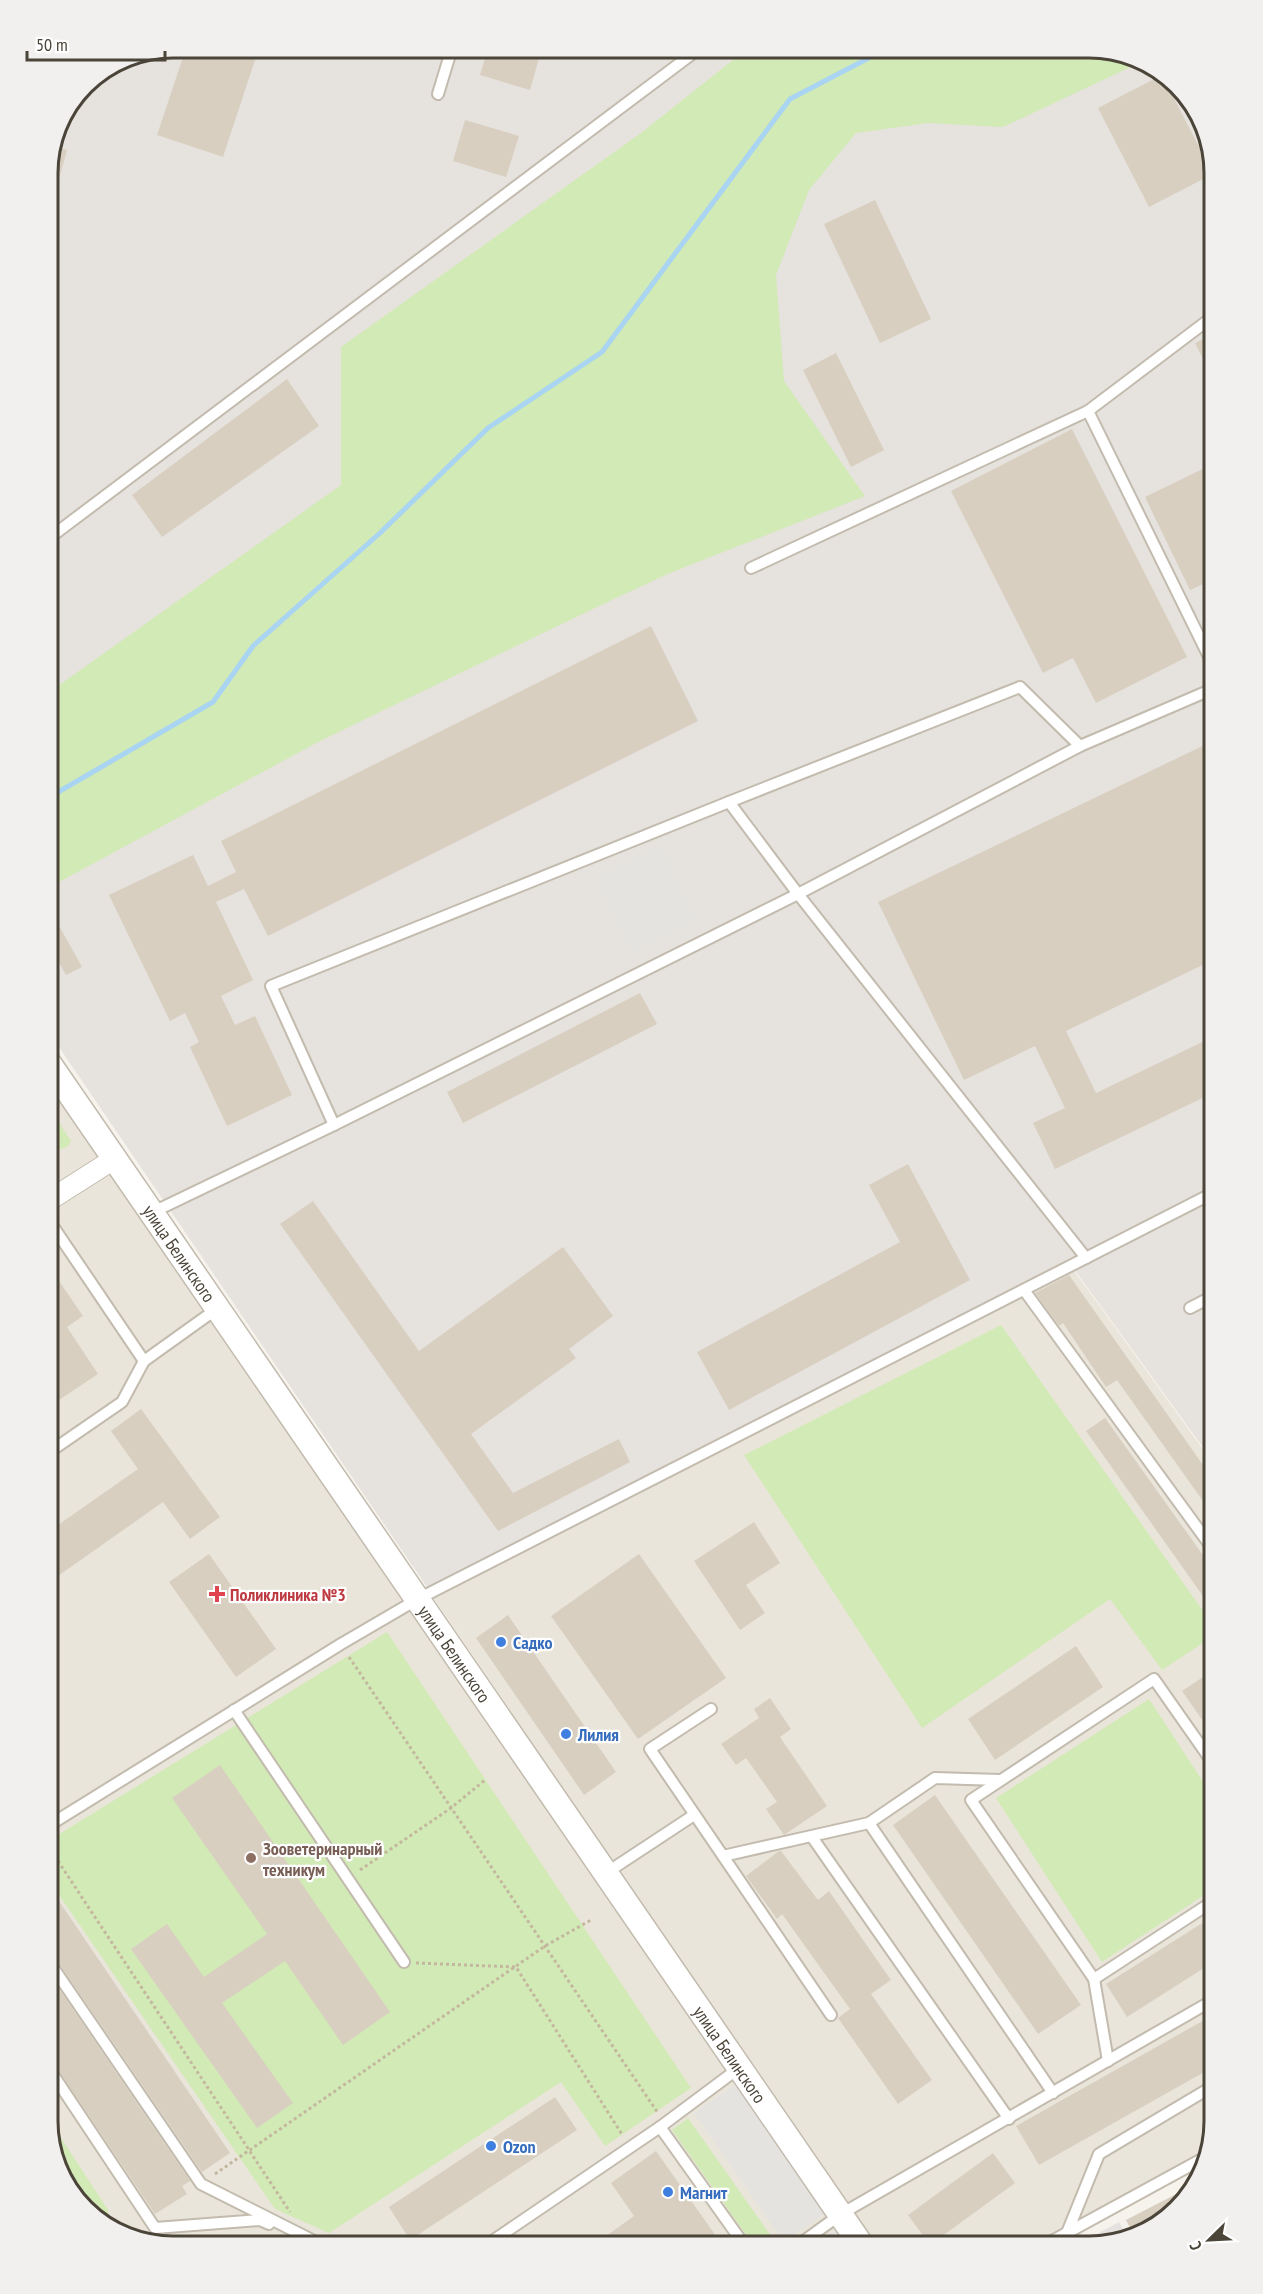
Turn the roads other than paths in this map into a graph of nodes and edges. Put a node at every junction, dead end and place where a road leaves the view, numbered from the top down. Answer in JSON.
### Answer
{"nodes":[{"id":1,"x":449,"y":59,"type":"edge"},
{"id":2,"x":685,"y":59,"type":"edge"},
{"id":3,"x":438,"y":94,"type":"dead end"},
{"id":4,"x":1204,"y":323,"type":"edge"},
{"id":5,"x":1088,"y":411,"type":"junction"},
{"id":6,"x":59,"y":531,"type":"edge"},
{"id":7,"x":751,"y":568,"type":"dead end"},
{"id":8,"x":1204,"y":647,"type":"edge"},
{"id":9,"x":1204,"y":693,"type":"edge"},
{"id":10,"x":1080,"y":746,"type":"junction"},
{"id":11,"x":729,"y":802,"type":"junction"},
{"id":12,"x":798,"y":894,"type":"junction"},
{"id":13,"x":59,"y":1077,"type":"edge"},
{"id":14,"x":334,"y":1125,"type":"junction"},
{"id":15,"x":114,"y":1159,"type":"junction"},
{"id":16,"x":58,"y":1194,"type":"edge"},
{"id":17,"x":1204,"y":1198,"type":"edge"},
{"id":18,"x":151,"y":1213,"type":"junction"},
{"id":19,"x":58,"y":1235,"type":"edge"},
{"id":20,"x":1086,"y":1258,"type":"junction"},
{"id":21,"x":1024,"y":1290,"type":"junction"},
{"id":22,"x":1204,"y":1301,"type":"edge"},
{"id":23,"x":218,"y":1308,"type":"junction"},
{"id":24,"x":1190,"y":1308,"type":"dead end"},
{"id":25,"x":144,"y":1361,"type":"junction"},
{"id":26,"x":58,"y":1446,"type":"edge"},
{"id":27,"x":1204,"y":1537,"type":"edge"},
{"id":28,"x":418,"y":1599,"type":"junction"},
{"id":29,"x":711,"y":1709,"type":"dead end"},
{"id":30,"x":234,"y":1710,"type":"junction"},
{"id":31,"x":1204,"y":1750,"type":"edge"},
{"id":32,"x":1001,"y":1780,"type":"junction"},
{"id":33,"x":694,"y":1815,"type":"junction"},
{"id":34,"x":58,"y":1820,"type":"edge"},
{"id":35,"x":869,"y":1823,"type":"junction"},
{"id":36,"x":812,"y":1837,"type":"junction"},
{"id":37,"x":723,"y":1856,"type":"junction"},
{"id":38,"x":606,"y":1873,"type":"junction"},
{"id":39,"x":1204,"y":1907,"type":"edge"},
{"id":40,"x":404,"y":1962,"type":"road end"},
{"id":41,"x":58,"y":1975,"type":"edge"},
{"id":42,"x":1094,"y":1979,"type":"junction"},
{"id":43,"x":1204,"y":2005,"type":"edge"},
{"id":44,"x":831,"y":2016,"type":"dead end"},
{"id":45,"x":1108,"y":2061,"type":"junction"},
{"id":46,"x":739,"y":2068,"type":"junction"},
{"id":47,"x":58,"y":2082,"type":"edge"},
{"id":48,"x":1204,"y":2092,"type":"edge"},
{"id":49,"x":1053,"y":2093,"type":"junction"},
{"id":50,"x":1009,"y":2119,"type":"junction"},
{"id":51,"x":660,"y":2127,"type":"junction"},
{"id":52,"x":1197,"y":2162,"type":"edge"},
{"id":53,"x":840,"y":2214,"type":"junction"},
{"id":54,"x":1066,"y":2233,"type":"junction"},
{"id":55,"x":296,"y":2235,"type":"edge"},
{"id":56,"x":304,"y":2235,"type":"edge"},
{"id":57,"x":501,"y":2235,"type":"edge"},
{"id":58,"x":738,"y":2236,"type":"edge"},
{"id":59,"x":811,"y":2236,"type":"edge"},
{"id":60,"x":855,"y":2236,"type":"edge"},
{"id":61,"x":1061,"y":2236,"type":"edge"}],
"edges":[{"from":1,"to":3,"type":"lane"},
{"from":2,"to":6,"type":"lane"},
{"from":4,"to":5,"type":"lane"},
{"from":5,"to":7,"type":"lane"},
{"from":5,"to":8,"type":"lane"},
{"from":9,"to":10,"type":"lane"},
{"from":10,"to":11,"type":"lane"},
{"from":10,"to":12,"type":"lane"},
{"from":11,"to":12,"type":"lane"},
{"from":11,"to":14,"type":"lane"},
{"from":12,"to":14,"type":"lane"},
{"from":12,"to":20,"type":"lane"},
{"from":13,"to":15,"type":"street","name":"улица Белинского"},
{"from":14,"to":18,"type":"lane"},
{"from":15,"to":16,"type":"street"},
{"from":15,"to":18,"type":"street","name":"улица Белинского"},
{"from":17,"to":20,"type":"lane"},
{"from":18,"to":23,"type":"street","name":"улица Белинского"},
{"from":19,"to":25,"type":"lane"},
{"from":20,"to":21,"type":"lane"},
{"from":21,"to":27,"type":"lane"},
{"from":21,"to":28,"type":"lane"},
{"from":22,"to":24,"type":"lane"},
{"from":23,"to":25,"type":"lane"},
{"from":23,"to":28,"type":"street","name":"улица Белинского"},
{"from":25,"to":26,"type":"lane"},
{"from":28,"to":30,"type":"lane"},
{"from":28,"to":38,"type":"street","name":"улица Белинского"},
{"from":29,"to":33,"type":"lane"},
{"from":30,"to":34,"type":"lane"},
{"from":30,"to":40,"type":"lane"},
{"from":31,"to":32,"type":"lane"},
{"from":32,"to":35,"type":"lane"},
{"from":32,"to":42,"type":"lane"},
{"from":33,"to":37,"type":"lane"},
{"from":33,"to":38,"type":"lane"},
{"from":35,"to":36,"type":"lane"},
{"from":35,"to":49,"type":"lane"},
{"from":36,"to":37,"type":"lane"},
{"from":36,"to":50,"type":"lane"},
{"from":37,"to":44,"type":"lane"},
{"from":38,"to":46,"type":"street","name":"улица Белинского"},
{"from":39,"to":42,"type":"lane"},
{"from":41,"to":56,"type":"lane"},
{"from":42,"to":45,"type":"lane"},
{"from":43,"to":45,"type":"lane"},
{"from":45,"to":49,"type":"lane"},
{"from":46,"to":51,"type":"lane"},
{"from":46,"to":53,"type":"street","name":"улица Белинского"},
{"from":47,"to":55,"type":"lane"},
{"from":48,"to":54,"type":"lane"},
{"from":49,"to":50,"type":"lane"},
{"from":50,"to":53,"type":"lane"},
{"from":51,"to":57,"type":"lane"},
{"from":51,"to":58,"type":"lane"},
{"from":52,"to":54,"type":"lane"},
{"from":53,"to":59,"type":"lane"},
{"from":53,"to":60,"type":"street","name":"улица Белинского"},
{"from":54,"to":61,"type":"lane"}]}
